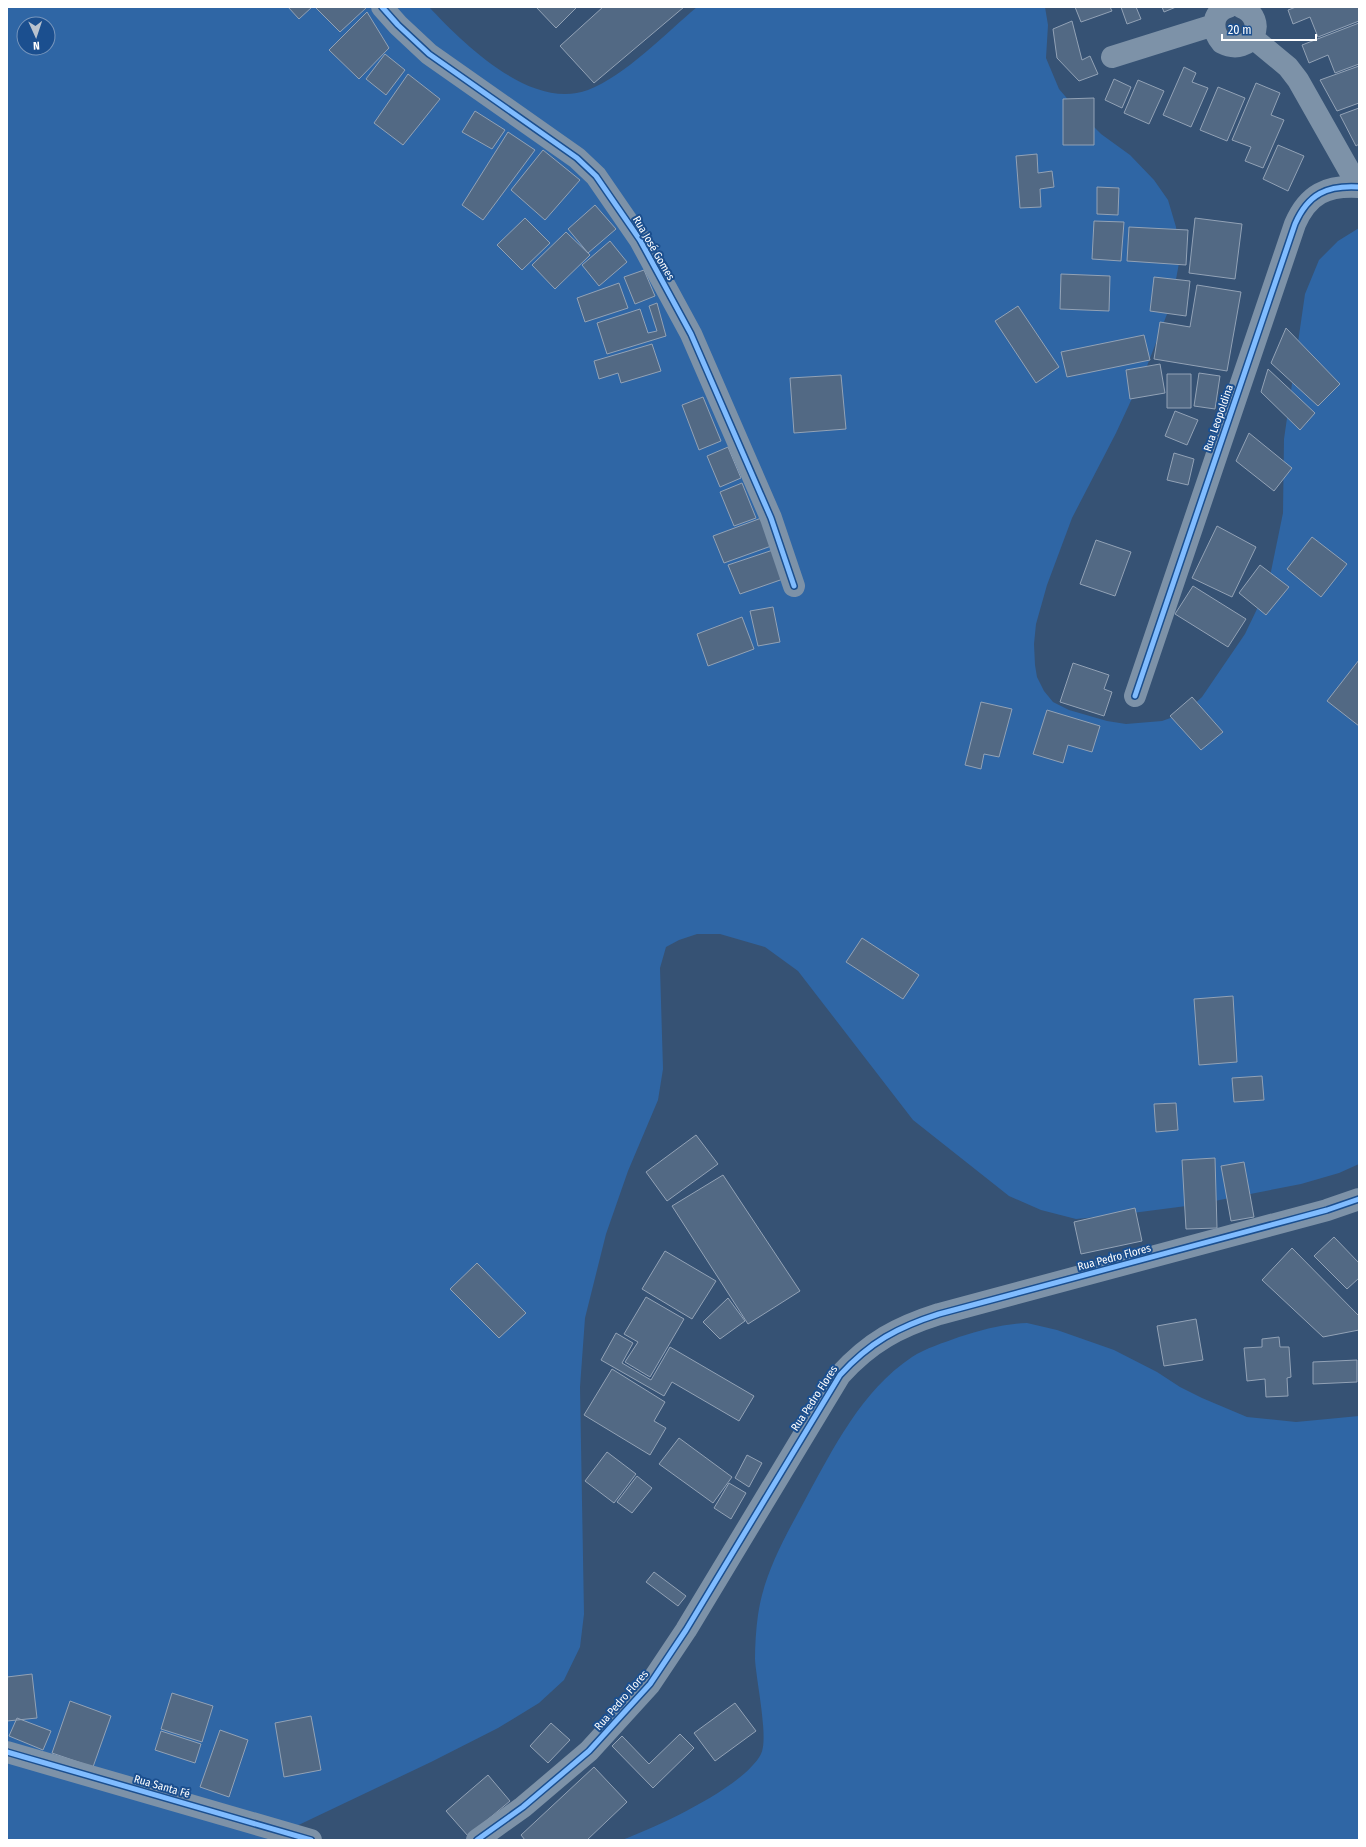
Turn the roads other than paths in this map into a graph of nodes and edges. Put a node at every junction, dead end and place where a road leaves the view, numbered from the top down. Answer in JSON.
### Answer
{"nodes":[{"id":1,"x":382,"y":7,"type":"edge"},
{"id":2,"x":1228,"y":7,"type":"edge"},
{"id":3,"x":1241,"y":7,"type":"edge"},
{"id":4,"x":1214,"y":25,"type":"junction"},
{"id":5,"x":1252,"y":38,"type":"junction"},
{"id":6,"x":1112,"y":57,"type":"dead end"},
{"id":7,"x":1359,"y":186,"type":"edge"},
{"id":8,"x":794,"y":586,"type":"dead end"},
{"id":9,"x":1135,"y":696,"type":"dead end"},
{"id":10,"x":1359,"y":1199,"type":"edge"},
{"id":11,"x":7,"y":1752,"type":"edge"},
{"id":12,"x":311,"y":1840,"type":"edge"},
{"id":13,"x":477,"y":1840,"type":"edge"}],
"edges":[{"from":1,"to":8,"type":"street","name":"Rua José Gomes"},
{"from":2,"to":4,"type":"street"},
{"from":3,"to":5,"type":"street"},
{"from":4,"to":5,"type":"street"},
{"from":4,"to":6,"type":"street"},
{"from":5,"to":7,"type":"street"},
{"from":7,"to":9,"type":"street","name":"Rua Leopoldina"},
{"from":10,"to":13,"type":"street","name":"Rua Pedro Flores"},
{"from":11,"to":12,"type":"street","name":"Rua Santa Fé"}]}
